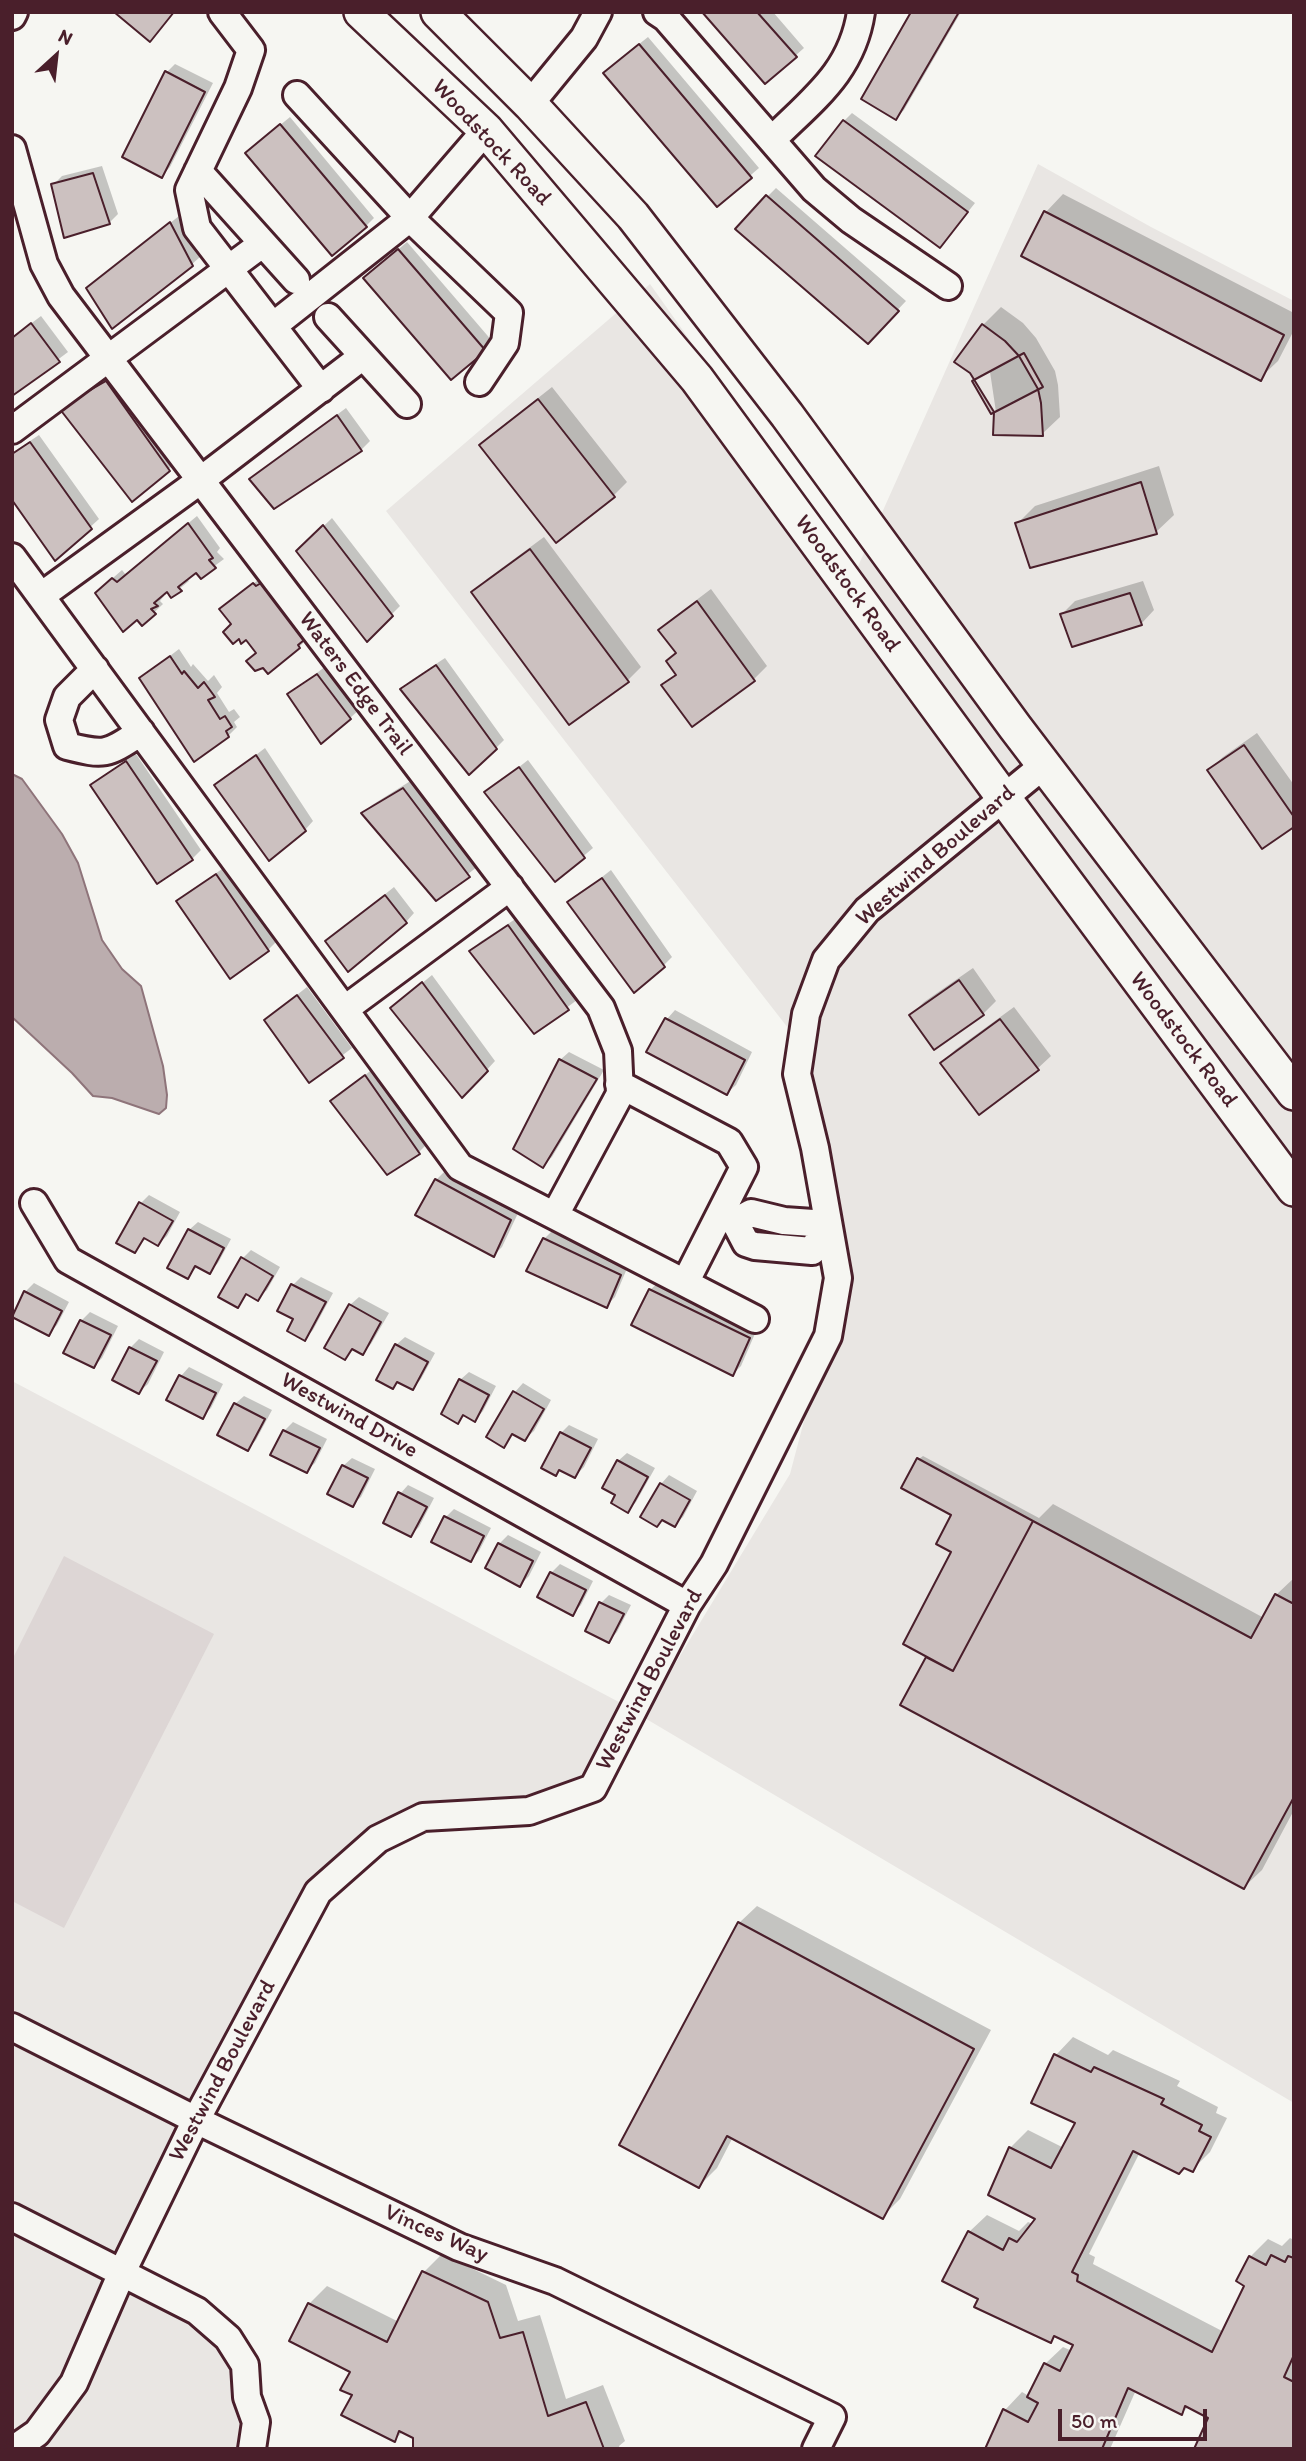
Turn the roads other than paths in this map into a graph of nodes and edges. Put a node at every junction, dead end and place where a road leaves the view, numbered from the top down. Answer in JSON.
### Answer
{"nodes":[{"id":1,"x":222,"y":12,"type":"edge"},
{"id":2,"x":361,"y":12,"type":"edge"},
{"id":3,"x":438,"y":12,"type":"edge"},
{"id":4,"x":598,"y":12,"type":"edge"},
{"id":5,"x":657,"y":12,"type":"edge"},
{"id":6,"x":861,"y":12,"type":"edge"},
{"id":7,"x":297,"y":95,"type":"dead end"},
{"id":8,"x":530,"y":104,"type":"junction"},
{"id":9,"x":486,"y":130,"type":"junction"},
{"id":10,"x":773,"y":139,"type":"junction"},
{"id":11,"x":12,"y":149,"type":"edge"},
{"id":12,"x":198,"y":171,"type":"junction"},
{"id":13,"x":410,"y":218,"type":"junction"},
{"id":14,"x":262,"y":244,"type":"junction"},
{"id":15,"x":228,"y":268,"type":"junction"},
{"id":16,"x":296,"y":280,"type":"dead end"},
{"id":17,"x":948,"y":286,"type":"dead end"},
{"id":18,"x":328,"y":317,"type":"dead end"},
{"id":19,"x":273,"y":326,"type":"junction"},
{"id":20,"x":363,"y":356,"type":"junction"},
{"id":21,"x":109,"y":359,"type":"junction"},
{"id":22,"x":479,"y":382,"type":"dead end"},
{"id":23,"x":321,"y":389,"type":"junction"},
{"id":24,"x":407,"y":404,"type":"dead end"},
{"id":25,"x":12,"y":430,"type":"edge"},
{"id":26,"x":201,"y":480,"type":"junction"},
{"id":27,"x":12,"y":557,"type":"edge"},
{"id":28,"x":41,"y":596,"type":"junction"},
{"id":29,"x":95,"y":669,"type":"junction"},
{"id":30,"x":141,"y":732,"type":"junction"},
{"id":31,"x":1044,"y":765,"type":"junction"},
{"id":32,"x":1003,"y":797,"type":"junction"},
{"id":33,"x":510,"y":887,"type":"junction"},
{"id":34,"x":345,"y":1009,"type":"junction"},
{"id":35,"x":619,"y":1084,"type":"junction"},
{"id":36,"x":1294,"y":1093,"type":"edge"},
{"id":37,"x":1294,"y":1189,"type":"edge"},
{"id":38,"x":34,"y":1203,"type":"dead end"},
{"id":39,"x":555,"y":1216,"type":"junction"},
{"id":40,"x":727,"y":1219,"type":"junction"},
{"id":41,"x":784,"y":1221,"type":"junction"},
{"id":42,"x":826,"y":1236,"type":"junction"},
{"id":43,"x":781,"y":1250,"type":"junction"},
{"id":44,"x":685,"y":1283,"type":"junction"},
{"id":45,"x":755,"y":1319,"type":"dead end"},
{"id":46,"x":687,"y":1605,"type":"junction"},
{"id":47,"x":12,"y":2027,"type":"edge"},
{"id":48,"x":196,"y":2120,"type":"junction"},
{"id":49,"x":12,"y":2217,"type":"edge"},
{"id":50,"x":122,"y":2273,"type":"junction"},
{"id":51,"x":14,"y":2449,"type":"edge"},
{"id":52,"x":252,"y":2449,"type":"edge"},
{"id":53,"x":816,"y":2449,"type":"edge"}],
"edges":[{"from":1,"to":12,"type":"street"},
{"from":2,"to":9,"type":"main road","name":"Woodstock Road"},
{"from":3,"to":8,"type":"main road"},
{"from":4,"to":8,"type":"street"},
{"from":5,"to":10,"type":"street"},
{"from":6,"to":10,"type":"street"},
{"from":7,"to":13,"type":"street"},
{"from":8,"to":31,"type":"main road"},
{"from":9,"to":13,"type":"street"},
{"from":9,"to":32,"type":"main road","name":"Woodstock Road"},
{"from":10,"to":17,"type":"street"},
{"from":11,"to":21,"type":"street","name":"Waters Edge Trail"},
{"from":12,"to":14,"type":"street"},
{"from":12,"to":15,"type":"street"},
{"from":13,"to":19,"type":"street"},
{"from":13,"to":22,"type":"street"},
{"from":14,"to":15,"type":"street"},
{"from":14,"to":16,"type":"street"},
{"from":15,"to":19,"type":"street"},
{"from":15,"to":21,"type":"street"},
{"from":18,"to":20,"type":"street"},
{"from":19,"to":23,"type":"street"},
{"from":20,"to":23,"type":"street"},
{"from":20,"to":24,"type":"street"},
{"from":21,"to":25,"type":"street"},
{"from":21,"to":26,"type":"street","name":"Waters Edge Trail"},
{"from":23,"to":26,"type":"street"},
{"from":26,"to":28,"type":"street"},
{"from":26,"to":33,"type":"street","name":"Waters Edge Trail"},
{"from":27,"to":28,"type":"street"},
{"from":28,"to":29,"type":"street"},
{"from":29,"to":30,"type":"street"},
{"from":29,"to":30,"type":"street"},
{"from":30,"to":34,"type":"street"},
{"from":31,"to":32,"type":"street","name":"Westwind Boulevard"},
{"from":31,"to":36,"type":"main road"},
{"from":32,"to":37,"type":"main road","name":"Woodstock Road"},
{"from":32,"to":42,"type":"street","name":"Westwind Boulevard"},
{"from":33,"to":34,"type":"street"},
{"from":33,"to":35,"type":"street","name":"Waters Edge Trail"},
{"from":34,"to":39,"type":"street"},
{"from":35,"to":39,"type":"street","name":"Waters Edge Trail"},
{"from":35,"to":40,"type":"street"},
{"from":38,"to":46,"type":"street","name":"Westwind Drive"},
{"from":39,"to":44,"type":"street"},
{"from":40,"to":41,"type":"street"},
{"from":40,"to":43,"type":"street"},
{"from":40,"to":44,"type":"street"},
{"from":41,"to":42,"type":"street"},
{"from":41,"to":43,"type":"street"},
{"from":42,"to":43,"type":"street"},
{"from":42,"to":46,"type":"street","name":"Westwind Boulevard"},
{"from":44,"to":45,"type":"street"},
{"from":46,"to":48,"type":"street","name":"Westwind Boulevard"},
{"from":47,"to":48,"type":"street","name":"Vinces Way"},
{"from":48,"to":50,"type":"street","name":"Westwind Boulevard"},
{"from":48,"to":53,"type":"street","name":"Vinces Way"},
{"from":49,"to":50,"type":"street"},
{"from":50,"to":51,"type":"street","name":"Westwind Boulevard"},
{"from":50,"to":52,"type":"street"}]}
